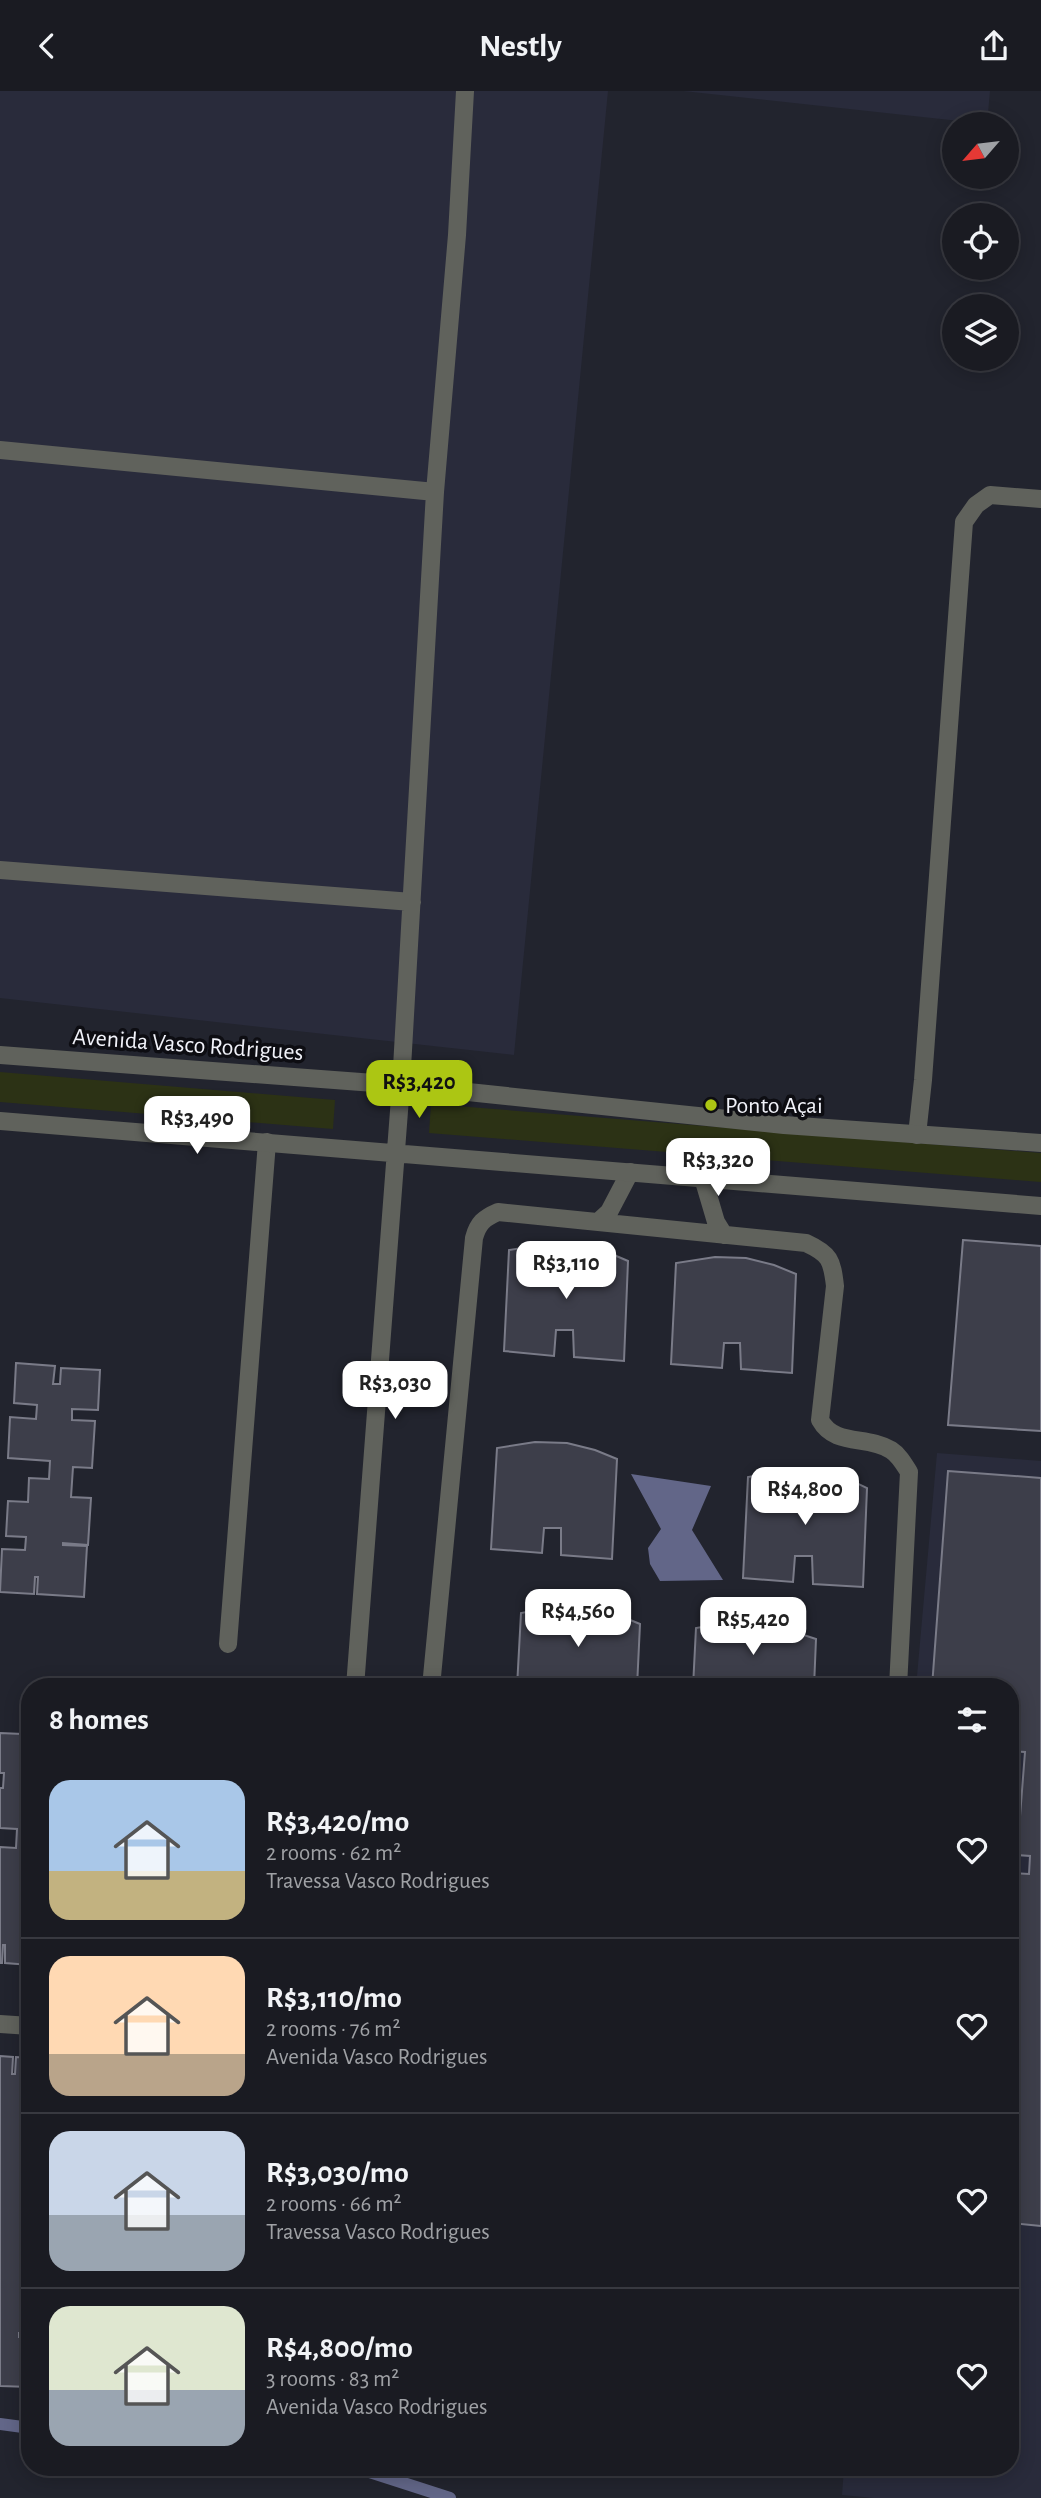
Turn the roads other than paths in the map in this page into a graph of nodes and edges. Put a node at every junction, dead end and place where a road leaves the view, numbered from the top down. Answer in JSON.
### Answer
{"nodes":[{"id":1,"x":464,"y":91,"type":"edge"},
{"id":2,"x":0,"y":450,"type":"edge"},
{"id":3,"x":435,"y":492,"type":"junction"},
{"id":4,"x":1041,"y":499,"type":"edge"},
{"id":5,"x":0,"y":870,"type":"edge"},
{"id":6,"x":412,"y":902,"type":"junction"},
{"id":7,"x":0,"y":1055,"type":"edge"},
{"id":8,"x":401,"y":1085,"type":"junction"},
{"id":9,"x":0,"y":1121,"type":"edge"},
{"id":10,"x":917,"y":1135,"type":"junction"},
{"id":11,"x":267,"y":1142,"type":"junction"},
{"id":12,"x":1041,"y":1143,"type":"edge"},
{"id":13,"x":397,"y":1153,"type":"junction"},
{"id":14,"x":630,"y":1172,"type":"junction"},
{"id":15,"x":703,"y":1178,"type":"junction"},
{"id":16,"x":1041,"y":1206,"type":"edge"},
{"id":17,"x":598,"y":1222,"type":"junction"},
{"id":18,"x":724,"y":1235,"type":"junction"},
{"id":19,"x":228,"y":1644,"type":"dead end"},
{"id":20,"x":356,"y":1678,"type":"edge"},
{"id":21,"x":432,"y":1678,"type":"edge"},
{"id":22,"x":898,"y":1678,"type":"edge"},
{"id":23,"x":0,"y":2024,"type":"edge"},
{"id":24,"x":21,"y":2025,"type":"edge"}],
"edges":[{"from":1,"to":3,"type":"street"},
{"from":2,"to":3,"type":"street"},
{"from":3,"to":6,"type":"street"},
{"from":4,"to":10,"type":"street"},
{"from":5,"to":6,"type":"street"},
{"from":6,"to":8,"type":"street"},
{"from":7,"to":8,"type":"street","name":"Avenida Vasco Rodrigues"},
{"from":8,"to":10,"type":"street","name":"Avenida Vasco Rodrigues"},
{"from":8,"to":13,"type":"street"},
{"from":9,"to":11,"type":"street"},
{"from":10,"to":12,"type":"street","name":"Avenida Vasco Rodrigues"},
{"from":11,"to":13,"type":"street"},
{"from":11,"to":19,"type":"street"},
{"from":13,"to":14,"type":"street"},
{"from":13,"to":20,"type":"street"},
{"from":14,"to":15,"type":"street"},
{"from":14,"to":17,"type":"street"},
{"from":15,"to":16,"type":"street"},
{"from":15,"to":18,"type":"street"},
{"from":17,"to":18,"type":"street"},
{"from":17,"to":21,"type":"street"},
{"from":18,"to":22,"type":"street"},
{"from":23,"to":24,"type":"street"}]}
